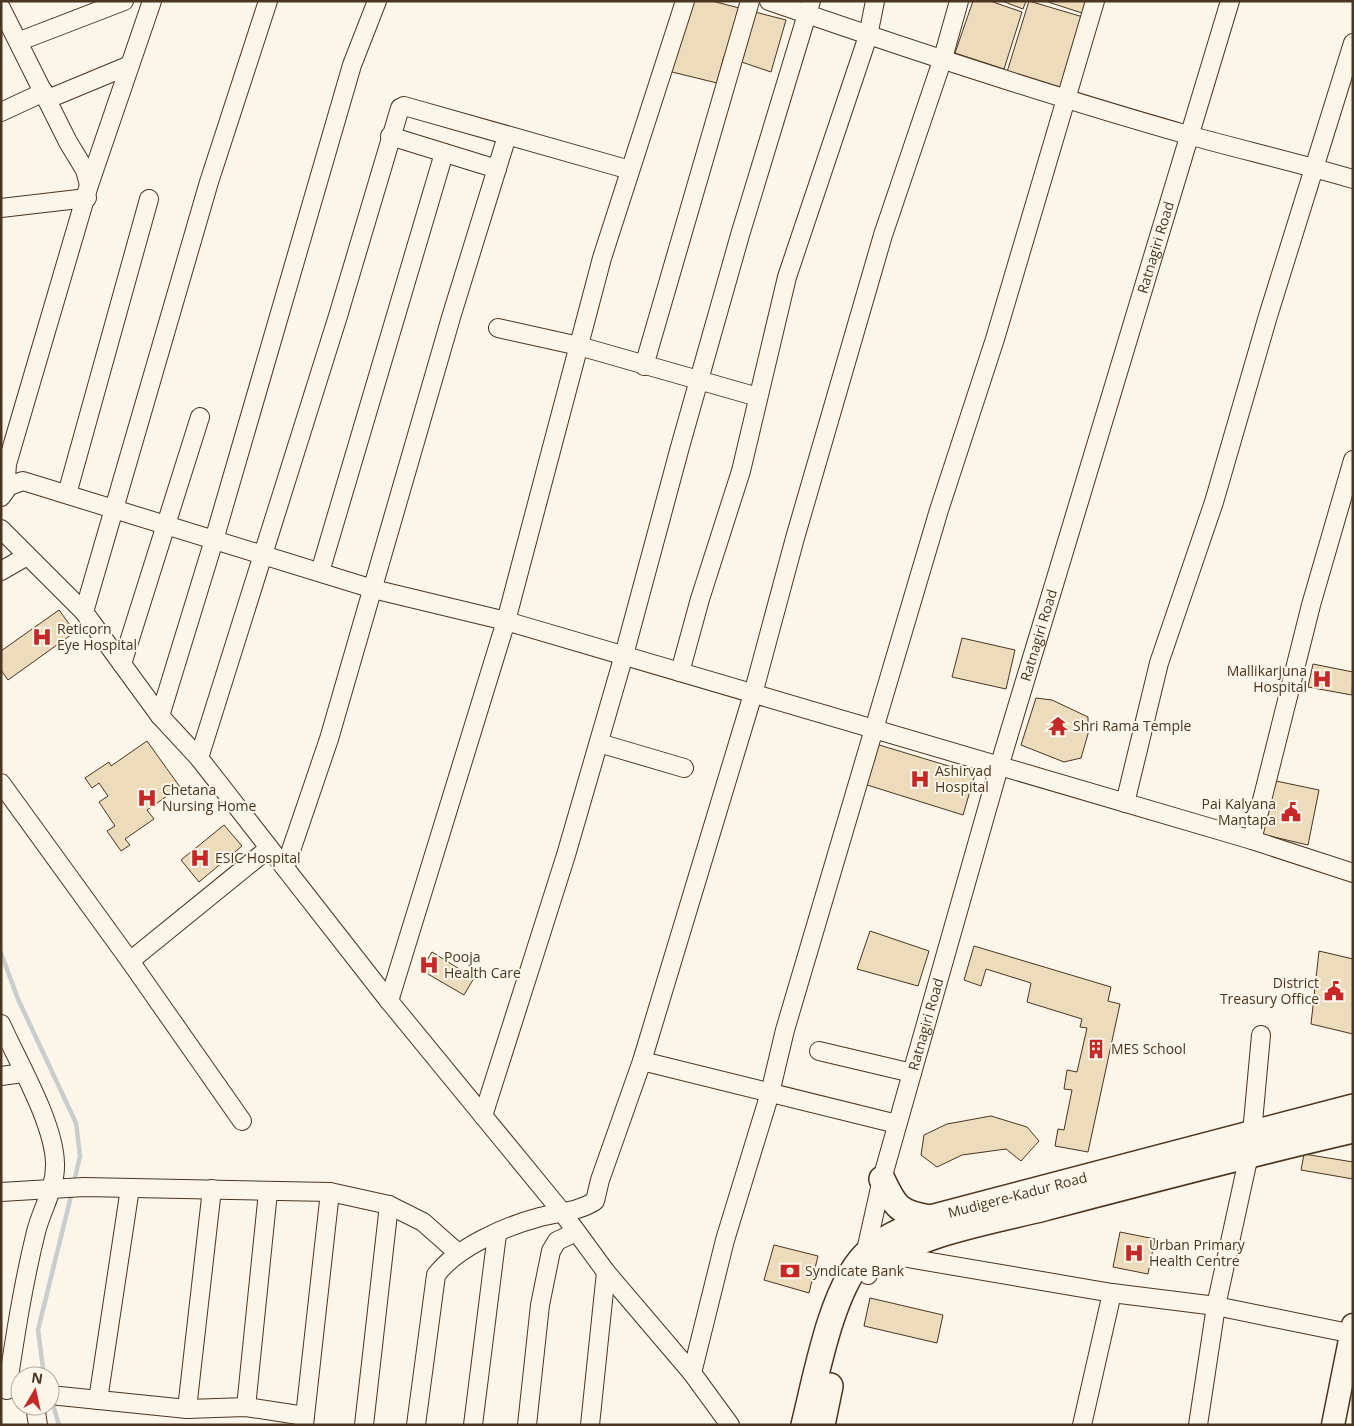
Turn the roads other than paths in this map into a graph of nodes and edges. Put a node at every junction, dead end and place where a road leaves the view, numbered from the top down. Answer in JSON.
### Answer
{"nodes":[{"id":1,"x":124,"y":1,"type":"edge"},
{"id":2,"x":152,"y":1,"type":"edge"},
{"id":3,"x":268,"y":1,"type":"edge"},
{"id":4,"x":377,"y":1,"type":"edge"},
{"id":5,"x":685,"y":1,"type":"edge"},
{"id":6,"x":750,"y":1,"type":"edge"},
{"id":7,"x":769,"y":1,"type":"edge"},
{"id":8,"x":875,"y":1,"type":"edge"},
{"id":9,"x":958,"y":1,"type":"edge"},
{"id":10,"x":1094,"y":1,"type":"edge"},
{"id":11,"x":1230,"y":1,"type":"edge"},
{"id":12,"x":1,"y":8,"type":"edge"},
{"id":13,"x":809,"y":8,"type":"edge"},
{"id":14,"x":868,"y":36,"type":"junction"},
{"id":15,"x":20,"y":41,"type":"junction"},
{"id":16,"x":1353,"y":43,"type":"edge"},
{"id":17,"x":943,"y":58,"type":"junction"},
{"id":18,"x":130,"y":65,"type":"junction"},
{"id":19,"x":46,"y":96,"type":"junction"},
{"id":20,"x":1066,"y":98,"type":"junction"},
{"id":21,"x":1,"y":112,"type":"edge"},
{"id":22,"x":1188,"y":135,"type":"junction"},
{"id":23,"x":390,"y":136,"type":"junction"},
{"id":24,"x":507,"y":136,"type":"junction"},
{"id":25,"x":444,"y":153,"type":"junction"},
{"id":26,"x":1315,"y":168,"type":"junction"},
{"id":27,"x":497,"y":169,"type":"junction"},
{"id":28,"x":630,"y":170,"type":"junction"},
{"id":29,"x":1353,"y":179,"type":"edge"},
{"id":30,"x":88,"y":191,"type":"junction"},
{"id":31,"x":149,"y":198,"type":"dead end"},
{"id":32,"x":1,"y":208,"type":"edge"},
{"id":33,"x":498,"y":328,"type":"dead end"},
{"id":34,"x":579,"y":346,"type":"junction"},
{"id":35,"x":644,"y":366,"type":"junction"},
{"id":36,"x":699,"y":381,"type":"junction"},
{"id":37,"x":758,"y":397,"type":"junction"},
{"id":38,"x":200,"y":417,"type":"dead end"},
{"id":39,"x":1353,"y":460,"type":"edge"},
{"id":40,"x":5,"y":491,"type":"edge"},
{"id":41,"x":67,"y":494,"type":"junction"},
{"id":42,"x":114,"y":509,"type":"junction"},
{"id":43,"x":167,"y":525,"type":"junction"},
{"id":44,"x":1,"y":529,"type":"edge"},
{"id":45,"x":214,"y":540,"type":"junction"},
{"id":46,"x":262,"y":554,"type":"junction"},
{"id":47,"x":27,"y":556,"type":"junction"},
{"id":48,"x":1,"y":571,"type":"edge"},
{"id":49,"x":320,"y":572,"type":"junction"},
{"id":50,"x":373,"y":589,"type":"junction"},
{"id":51,"x":84,"y":612,"type":"junction"},
{"id":52,"x":506,"y":621,"type":"junction"},
{"id":53,"x":624,"y":655,"type":"junction"},
{"id":54,"x":122,"y":664,"type":"junction"},
{"id":55,"x":680,"y":672,"type":"junction"},
{"id":56,"x":753,"y":694,"type":"junction"},
{"id":57,"x":160,"y":716,"type":"junction"},
{"id":58,"x":874,"y":729,"type":"junction"},
{"id":59,"x":599,"y":743,"type":"junction"},
{"id":60,"x":199,"y":758,"type":"junction"},
{"id":61,"x":999,"y":767,"type":"junction"},
{"id":62,"x":684,"y":768,"type":"dead end"},
{"id":63,"x":1,"y":783,"type":"edge"},
{"id":64,"x":1125,"y":803,"type":"junction"},
{"id":65,"x":1252,"y":840,"type":"junction"},
{"id":66,"x":268,"y":849,"type":"junction"},
{"id":67,"x":285,"y":868,"type":"junction"},
{"id":68,"x":1353,"y":873,"type":"edge"},
{"id":69,"x":130,"y":961,"type":"junction"},
{"id":70,"x":389,"y":1001,"type":"junction"},
{"id":71,"x":1,"y":1024,"type":"edge"},
{"id":72,"x":1261,"y":1035,"type":"dead end"},
{"id":73,"x":819,"y":1050,"type":"dead end"},
{"id":74,"x":642,"y":1060,"type":"junction"},
{"id":75,"x":23,"y":1073,"type":"junction"},
{"id":76,"x":912,"y":1073,"type":"junction"},
{"id":77,"x":1,"y":1076,"type":"edge"},
{"id":78,"x":770,"y":1093,"type":"junction"},
{"id":79,"x":1353,"y":1107,"type":"edge"},
{"id":80,"x":483,"y":1116,"type":"junction"},
{"id":81,"x":242,"y":1121,"type":"dead end"},
{"id":82,"x":897,"y":1124,"type":"junction"},
{"id":83,"x":1353,"y":1130,"type":"edge"},
{"id":84,"x":1250,"y":1144,"type":"junction"},
{"id":85,"x":882,"y":1180,"type":"junction"},
{"id":86,"x":59,"y":1187,"type":"junction"},
{"id":87,"x":130,"y":1188,"type":"junction"},
{"id":88,"x":212,"y":1188,"type":"junction"},
{"id":89,"x":1,"y":1192,"type":"edge"},
{"id":90,"x":268,"y":1192,"type":"junction"},
{"id":91,"x":330,"y":1192,"type":"junction"},
{"id":92,"x":389,"y":1205,"type":"junction"},
{"id":93,"x":562,"y":1212,"type":"junction"},
{"id":94,"x":930,"y":1218,"type":"junction"},
{"id":95,"x":576,"y":1232,"type":"junction"},
{"id":96,"x":498,"y":1234,"type":"junction"},
{"id":97,"x":458,"y":1253,"type":"junction"},
{"id":98,"x":890,"y":1255,"type":"junction"},
{"id":99,"x":866,"y":1265,"type":"junction"},
{"id":100,"x":606,"y":1272,"type":"junction"},
{"id":101,"x":1112,"y":1293,"type":"junction"},
{"id":102,"x":1216,"y":1306,"type":"junction"},
{"id":103,"x":1352,"y":1331,"type":"edge"},
{"id":104,"x":692,"y":1373,"type":"junction"},
{"id":105,"x":9,"y":1390,"type":"edge"},
{"id":106,"x":60,"y":1396,"type":"edge"},
{"id":107,"x":98,"y":1400,"type":"junction"},
{"id":108,"x":246,"y":1407,"type":"junction"},
{"id":109,"x":187,"y":1409,"type":"junction"},
{"id":110,"x":305,"y":1420,"type":"edge"},
{"id":111,"x":364,"y":1425,"type":"edge"},
{"id":112,"x":416,"y":1425,"type":"edge"},
{"id":113,"x":473,"y":1425,"type":"edge"},
{"id":114,"x":527,"y":1425,"type":"edge"},
{"id":115,"x":590,"y":1425,"type":"edge"},
{"id":116,"x":730,"y":1425,"type":"edge"},
{"id":117,"x":804,"y":1425,"type":"edge"},
{"id":118,"x":822,"y":1425,"type":"edge"},
{"id":119,"x":1082,"y":1425,"type":"edge"},
{"id":120,"x":1198,"y":1425,"type":"edge"},
{"id":121,"x":1333,"y":1425,"type":"edge"}],
"edges":[{"from":1,"to":15,"type":"street"},
{"from":2,"to":18,"type":"street"},
{"from":3,"to":42,"type":"street"},
{"from":4,"to":45,"type":"street"},
{"from":5,"to":28,"type":"street"},
{"from":6,"to":35,"type":"street"},
{"from":7,"to":13,"type":"street"},
{"from":8,"to":14,"type":"street"},
{"from":9,"to":17,"type":"street"},
{"from":10,"to":20,"type":"street"},
{"from":11,"to":22,"type":"street","name":"Ratnagiri Road"},
{"from":12,"to":15,"type":"street"},
{"from":13,"to":14,"type":"street"},
{"from":13,"to":36,"type":"street"},
{"from":14,"to":17,"type":"street"},
{"from":14,"to":37,"type":"street"},
{"from":15,"to":19,"type":"street"},
{"from":16,"to":26,"type":"street"},
{"from":17,"to":20,"type":"street"},
{"from":17,"to":56,"type":"street"},
{"from":18,"to":19,"type":"street"},
{"from":18,"to":30,"type":"street"},
{"from":19,"to":21,"type":"street"},
{"from":19,"to":30,"type":"street"},
{"from":20,"to":22,"type":"street"},
{"from":20,"to":58,"type":"street"},
{"from":22,"to":26,"type":"street"},
{"from":22,"to":61,"type":"street","name":"Ratnagiri Road"},
{"from":23,"to":24,"type":"street"},
{"from":23,"to":25,"type":"street"},
{"from":23,"to":46,"type":"street"},
{"from":24,"to":27,"type":"street"},
{"from":24,"to":28,"type":"street"},
{"from":25,"to":27,"type":"street"},
{"from":25,"to":49,"type":"street"},
{"from":26,"to":29,"type":"street"},
{"from":26,"to":64,"type":"street"},
{"from":27,"to":50,"type":"street"},
{"from":28,"to":34,"type":"street"},
{"from":30,"to":32,"type":"street"},
{"from":30,"to":40,"type":"street"},
{"from":31,"to":41,"type":"street"},
{"from":33,"to":34,"type":"street"},
{"from":34,"to":35,"type":"street"},
{"from":34,"to":52,"type":"street"},
{"from":35,"to":36,"type":"street"},
{"from":36,"to":37,"type":"street"},
{"from":36,"to":53,"type":"street"},
{"from":37,"to":55,"type":"street"},
{"from":38,"to":43,"type":"street"},
{"from":39,"to":65,"type":"street"},
{"from":40,"to":41,"type":"street"},
{"from":41,"to":42,"type":"street"},
{"from":42,"to":43,"type":"street"},
{"from":42,"to":51,"type":"street"},
{"from":43,"to":45,"type":"street"},
{"from":43,"to":54,"type":"street"},
{"from":44,"to":47,"type":"street"},
{"from":45,"to":46,"type":"street"},
{"from":45,"to":57,"type":"street"},
{"from":46,"to":49,"type":"street"},
{"from":46,"to":60,"type":"street"},
{"from":47,"to":48,"type":"street"},
{"from":47,"to":51,"type":"street"},
{"from":49,"to":50,"type":"street"},
{"from":50,"to":52,"type":"street"},
{"from":50,"to":67,"type":"street"},
{"from":51,"to":54,"type":"street"},
{"from":52,"to":53,"type":"street"},
{"from":52,"to":70,"type":"street"},
{"from":53,"to":55,"type":"street"},
{"from":53,"to":59,"type":"street"},
{"from":54,"to":57,"type":"street"},
{"from":55,"to":56,"type":"street"},
{"from":56,"to":58,"type":"street"},
{"from":56,"to":74,"type":"street"},
{"from":57,"to":60,"type":"street"},
{"from":58,"to":61,"type":"street"},
{"from":58,"to":78,"type":"street"},
{"from":59,"to":62,"type":"street"},
{"from":59,"to":80,"type":"street"},
{"from":60,"to":66,"type":"street"},
{"from":61,"to":64,"type":"street"},
{"from":61,"to":76,"type":"street","name":"Ratnagiri Road"},
{"from":63,"to":69,"type":"street"},
{"from":64,"to":65,"type":"street"},
{"from":65,"to":68,"type":"street"},
{"from":66,"to":67,"type":"street"},
{"from":66,"to":69,"type":"street"},
{"from":67,"to":70,"type":"street"},
{"from":69,"to":81,"type":"street"},
{"from":70,"to":80,"type":"street"},
{"from":71,"to":75,"type":"street"},
{"from":72,"to":84,"type":"street"},
{"from":73,"to":76,"type":"street"},
{"from":74,"to":78,"type":"street"},
{"from":74,"to":93,"type":"street"},
{"from":75,"to":77,"type":"street"},
{"from":75,"to":86,"type":"street"},
{"from":76,"to":82,"type":"street","name":"Ratnagiri Road"},
{"from":78,"to":82,"type":"street"},
{"from":78,"to":104,"type":"street"},
{"from":79,"to":84,"type":"highway","name":"Mudigere-Kadur Road"},
{"from":80,"to":93,"type":"street"},
{"from":82,"to":85,"type":"street","name":"Ratnagiri Road"},
{"from":83,"to":84,"type":"highway","name":"Mudigere-Kadur Road"},
{"from":84,"to":94,"type":"highway","name":"Mudigere-Kadur Road"},
{"from":84,"to":98,"type":"highway","name":"Mudigere-Kadur Road"},
{"from":84,"to":102,"type":"street"},
{"from":85,"to":94,"type":"highway"},
{"from":85,"to":99,"type":"street","name":"Ratnagiri Road"},
{"from":86,"to":87,"type":"street"},
{"from":86,"to":89,"type":"street"},
{"from":86,"to":105,"type":"street"},
{"from":87,"to":88,"type":"street"},
{"from":87,"to":107,"type":"street"},
{"from":88,"to":90,"type":"street"},
{"from":88,"to":109,"type":"street"},
{"from":90,"to":91,"type":"street"},
{"from":90,"to":108,"type":"street"},
{"from":91,"to":92,"type":"street"},
{"from":91,"to":110,"type":"street"},
{"from":92,"to":97,"type":"street"},
{"from":92,"to":111,"type":"street"},
{"from":93,"to":95,"type":"street"},
{"from":93,"to":96,"type":"street"},
{"from":94,"to":99,"type":"highway","name":"Mudigere-Kadur Road"},
{"from":95,"to":100,"type":"street"},
{"from":95,"to":114,"type":"street"},
{"from":96,"to":97,"type":"street"},
{"from":96,"to":113,"type":"street"},
{"from":97,"to":112,"type":"street"},
{"from":98,"to":99,"type":"highway","name":"Mudigere-Kadur Road"},
{"from":98,"to":101,"type":"street"},
{"from":99,"to":117,"type":"highway","name":"Mudigere-Kadur Road"},
{"from":99,"to":118,"type":"highway","name":"Mudigere-Kadur Road"},
{"from":100,"to":104,"type":"street"},
{"from":100,"to":115,"type":"street"},
{"from":101,"to":102,"type":"street"},
{"from":101,"to":119,"type":"street"},
{"from":102,"to":103,"type":"street"},
{"from":102,"to":120,"type":"street"},
{"from":103,"to":121,"type":"main road"},
{"from":104,"to":116,"type":"street"},
{"from":106,"to":107,"type":"street"},
{"from":107,"to":109,"type":"street"},
{"from":108,"to":109,"type":"street"},
{"from":108,"to":110,"type":"street"}]}
